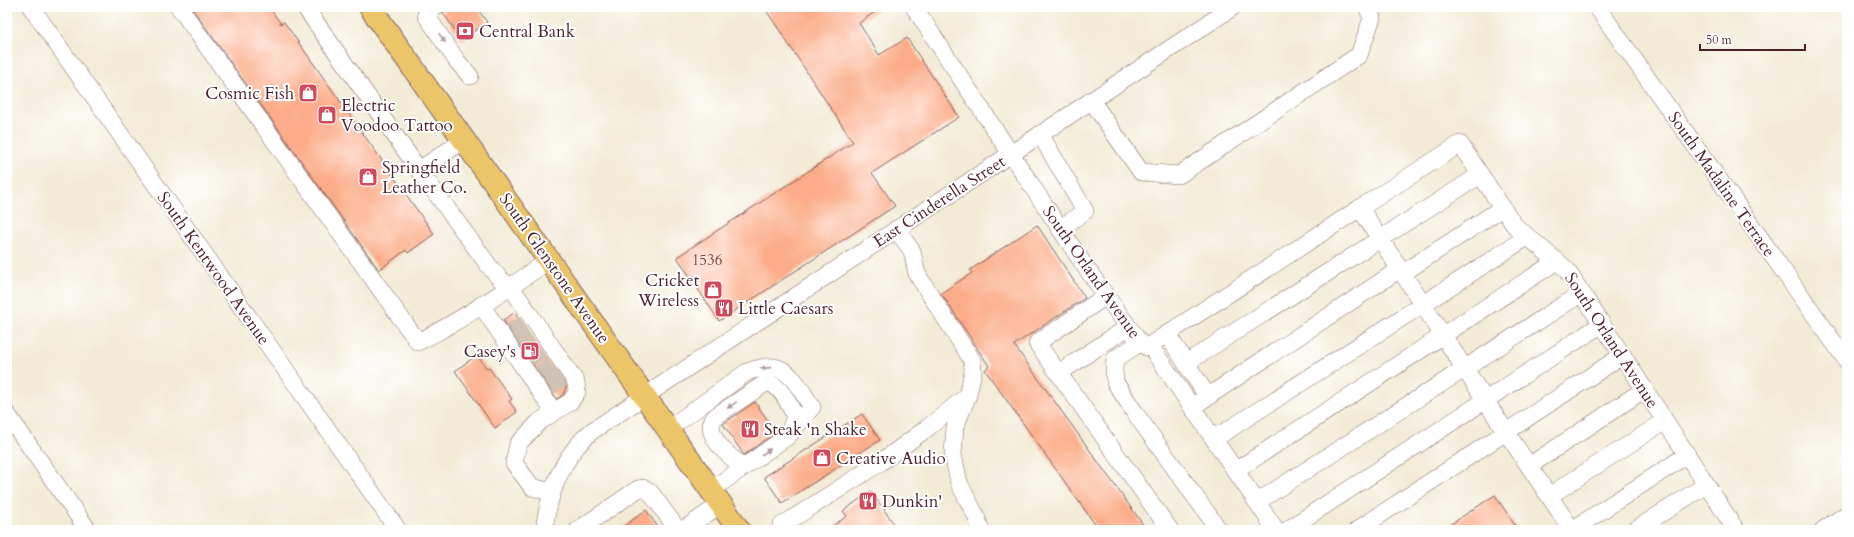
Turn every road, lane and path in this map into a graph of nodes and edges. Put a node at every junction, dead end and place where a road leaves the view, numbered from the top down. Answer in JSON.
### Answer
{"nodes":[{"id":1,"x":31,"y":7,"type":"edge"},
{"id":2,"x":179,"y":7,"type":"edge"},
{"id":3,"x":305,"y":7,"type":"edge"},
{"id":4,"x":370,"y":7,"type":"edge"},
{"id":5,"x":435,"y":7,"type":"edge"},
{"id":6,"x":914,"y":7,"type":"edge"},
{"id":7,"x":1233,"y":7,"type":"edge"},
{"id":8,"x":1367,"y":7,"type":"edge"},
{"id":9,"x":1596,"y":7,"type":"edge"},
{"id":10,"x":470,"y":76,"type":"dead end"},
{"id":11,"x":1091,"y":100,"type":"junction"},
{"id":12,"x":1040,"y":134,"type":"junction"},
{"id":13,"x":464,"y":140,"type":"junction"},
{"id":14,"x":1011,"y":153,"type":"junction"},
{"id":15,"x":419,"y":170,"type":"junction"},
{"id":16,"x":1480,"y":175,"type":"junction"},
{"id":17,"x":1360,"y":208,"type":"junction"},
{"id":18,"x":1502,"y":208,"type":"junction"},
{"id":19,"x":896,"y":229,"type":"junction"},
{"id":20,"x":1060,"y":229,"type":"junction"},
{"id":21,"x":1527,"y":237,"type":"junction"},
{"id":22,"x":1380,"y":238,"type":"junction"},
{"id":23,"x":549,"y":260,"type":"junction"},
{"id":24,"x":1557,"y":262,"type":"junction"},
{"id":25,"x":1402,"y":271,"type":"junction"},
{"id":26,"x":511,"y":287,"type":"junction"},
{"id":27,"x":1582,"y":293,"type":"junction"},
{"id":28,"x":1106,"y":296,"type":"junction"},
{"id":29,"x":1423,"y":304,"type":"junction"},
{"id":30,"x":481,"y":306,"type":"junction"},
{"id":31,"x":1602,"y":324,"type":"junction"},
{"id":32,"x":1128,"y":327,"type":"junction"},
{"id":33,"x":1167,"y":334,"type":"junction"},
{"id":34,"x":1444,"y":336,"type":"junction"},
{"id":35,"x":527,"y":341,"type":"junction"},
{"id":36,"x":1104,"y":343,"type":"junction"},
{"id":37,"x":1144,"y":345,"type":"junction"},
{"id":38,"x":1623,"y":355,"type":"junction"},
{"id":39,"x":1115,"y":358,"type":"junction"},
{"id":40,"x":1847,"y":361,"type":"edge"},
{"id":41,"x":1186,"y":363,"type":"junction"},
{"id":42,"x":1464,"y":367,"type":"junction"},
{"id":43,"x":1058,"y":373,"type":"junction"},
{"id":44,"x":551,"y":376,"type":"junction"},
{"id":45,"x":1645,"y":389,"type":"junction"},
{"id":46,"x":644,"y":395,"type":"junction"},
{"id":47,"x":968,"y":395,"type":"junction"},
{"id":48,"x":712,"y":397,"type":"junction"},
{"id":49,"x":1208,"y":397,"type":"junction"},
{"id":50,"x":1486,"y":400,"type":"junction"},
{"id":51,"x":1192,"y":407,"type":"junction"},
{"id":52,"x":554,"y":412,"type":"junction"},
{"id":53,"x":7,"y":414,"type":"edge"},
{"id":54,"x":712,"y":419,"type":"junction"},
{"id":55,"x":1665,"y":421,"type":"junction"},
{"id":56,"x":668,"y":429,"type":"junction"},
{"id":57,"x":1506,"y":432,"type":"junction"},
{"id":58,"x":788,"y":436,"type":"junction"},
{"id":59,"x":1214,"y":439,"type":"junction"},
{"id":60,"x":1687,"y":455,"type":"junction"},
{"id":61,"x":1529,"y":466,"type":"junction"},
{"id":62,"x":744,"y":467,"type":"junction"},
{"id":63,"x":1235,"y":470,"type":"junction"},
{"id":64,"x":1706,"y":485,"type":"junction"},
{"id":65,"x":552,"y":492,"type":"junction"},
{"id":66,"x":1549,"y":496,"type":"junction"},
{"id":67,"x":716,"y":497,"type":"junction"},
{"id":68,"x":1257,"y":502,"type":"junction"},
{"id":69,"x":1847,"y":514,"type":"edge"},
{"id":70,"x":781,"y":529,"type":"edge"},
{"id":71,"x":88,"y":530,"type":"edge"},
{"id":72,"x":398,"y":530,"type":"edge"},
{"id":73,"x":544,"y":530,"type":"edge"},
{"id":74,"x":578,"y":530,"type":"edge"},
{"id":75,"x":678,"y":530,"type":"edge"},
{"id":76,"x":683,"y":530,"type":"edge"},
{"id":77,"x":739,"y":530,"type":"edge"},
{"id":78,"x":981,"y":530,"type":"edge"},
{"id":79,"x":1170,"y":530,"type":"edge"},
{"id":80,"x":1219,"y":530,"type":"edge"},
{"id":81,"x":1276,"y":530,"type":"edge"},
{"id":82,"x":1287,"y":530,"type":"edge"},
{"id":83,"x":1357,"y":530,"type":"edge"},
{"id":84,"x":1572,"y":530,"type":"edge"},
{"id":85,"x":1635,"y":530,"type":"edge"},
{"id":86,"x":1736,"y":530,"type":"edge"},
{"id":87,"x":1823,"y":530,"type":"edge"}],
"edges":[{"from":1,"to":72,"type":"street","name":"South Kentwood Avenue"},
{"from":2,"to":30,"type":"street"},
{"from":3,"to":15,"type":"street"},
{"from":4,"to":13,"type":"main road","name":"South Glenstone Avenue"},
{"from":5,"to":10,"type":"street","one_way":true},
{"from":6,"to":14,"type":"street","name":"South Orland Avenue"},
{"from":7,"to":11,"type":"street","name":"East Cinderella Street"},
{"from":8,"to":11,"type":"street"},
{"from":9,"to":40,"type":"street","name":"South Madaline Terrace"},
{"from":11,"to":12,"type":"street","name":"East Cinderella Street"},
{"from":12,"to":14,"type":"street","name":"East Cinderella Street"},
{"from":12,"to":20,"type":"street"},
{"from":13,"to":15,"type":"street"},
{"from":13,"to":23,"type":"main road","name":"South Glenstone Avenue"},
{"from":14,"to":19,"type":"street","name":"East Cinderella Street"},
{"from":14,"to":20,"type":"street","name":"South Orland Avenue"},
{"from":15,"to":26,"type":"street"},
{"from":16,"to":17,"type":"street","name":"South Orland Avenue"},
{"from":16,"to":18,"type":"street","name":"South Orland Avenue"},
{"from":16,"to":22,"type":"street"},
{"from":17,"to":22,"type":"street"},
{"from":17,"to":33,"type":"street"},
{"from":18,"to":21,"type":"street","name":"South Orland Avenue"},
{"from":18,"to":25,"type":"street"},
{"from":19,"to":46,"type":"street","name":"East Cinderella Street"},
{"from":19,"to":47,"type":"street"},
{"from":20,"to":28,"type":"street","name":"South Orland Avenue"},
{"from":21,"to":24,"type":"street","name":"South Orland Avenue"},
{"from":21,"to":29,"type":"street"},
{"from":22,"to":25,"type":"street"},
{"from":22,"to":41,"type":"street"},
{"from":23,"to":26,"type":"street"},
{"from":23,"to":46,"type":"main road","name":"South Glenstone Avenue"},
{"from":24,"to":27,"type":"street","name":"South Orland Avenue"},
{"from":24,"to":34,"type":"street"},
{"from":25,"to":29,"type":"street"},
{"from":25,"to":49,"type":"street"},
{"from":26,"to":30,"type":"street"},
{"from":26,"to":35,"type":"street"},
{"from":27,"to":31,"type":"street","name":"South Orland Avenue"},
{"from":27,"to":42,"type":"street"},
{"from":28,"to":32,"type":"street","name":"South Orland Avenue"},
{"from":28,"to":43,"type":"street"},
{"from":29,"to":34,"type":"street"},
{"from":29,"to":59,"type":"street"},
{"from":30,"to":35,"type":"street"},
{"from":31,"to":38,"type":"street","name":"South Orland Avenue"},
{"from":31,"to":50,"type":"street"},
{"from":32,"to":36,"type":"street"},
{"from":32,"to":37,"type":"street","name":"South Orland Avenue"},
{"from":33,"to":37,"type":"street"},
{"from":33,"to":41,"type":"street"},
{"from":34,"to":42,"type":"street"},
{"from":34,"to":63,"type":"street"},
{"from":35,"to":44,"type":"street"},
{"from":35,"to":44,"type":"street"},
{"from":36,"to":39,"type":"street"},
{"from":36,"to":43,"type":"street"},
{"from":37,"to":39,"type":"street"},
{"from":37,"to":51,"type":"street","name":"South Orland Avenue"},
{"from":38,"to":45,"type":"street","name":"South Orland Avenue"},
{"from":38,"to":57,"type":"street"},
{"from":39,"to":80,"type":"street"},
{"from":41,"to":49,"type":"street"},
{"from":42,"to":50,"type":"street"},
{"from":42,"to":68,"type":"street"},
{"from":43,"to":79,"type":"street"},
{"from":44,"to":52,"type":"street"},
{"from":44,"to":52,"type":"street"},
{"from":45,"to":55,"type":"street","name":"South Orland Avenue"},
{"from":45,"to":61,"type":"street"},
{"from":46,"to":56,"type":"main road","name":"South Glenstone Avenue"},
{"from":46,"to":65,"type":"street","name":"East Cinderella Street"},
{"from":47,"to":70,"type":"street"},
{"from":47,"to":78,"type":"street"},
{"from":48,"to":54,"type":"street"},
{"from":48,"to":56,"type":"street"},
{"from":58,"to":48,"type":"street","one_way":true},
{"from":49,"to":51,"type":"street"},
{"from":50,"to":57,"type":"street"},
{"from":50,"to":82,"type":"street"},
{"from":51,"to":59,"type":"street","name":"South Orland Avenue"},
{"from":52,"to":65,"type":"street"},
{"from":53,"to":71,"type":"street"},
{"from":58,"to":54,"type":"street","one_way":true},
{"from":54,"to":62,"type":"street"},
{"from":55,"to":60,"type":"street","name":"South Orland Avenue"},
{"from":55,"to":66,"type":"street"},
{"from":56,"to":67,"type":"main road","name":"South Glenstone Avenue"},
{"from":57,"to":61,"type":"street"},
{"from":57,"to":83,"type":"street"},
{"from":62,"to":58,"type":"street","one_way":true},
{"from":59,"to":63,"type":"street","name":"South Orland Avenue"},
{"from":60,"to":64,"type":"street","name":"South Orland Avenue"},
{"from":60,"to":84,"type":"street"},
{"from":61,"to":66,"type":"street"},
{"from":62,"to":67,"type":"street"},
{"from":63,"to":68,"type":"street","name":"South Orland Avenue"},
{"from":64,"to":85,"type":"street"},
{"from":64,"to":86,"type":"street","name":"South Orland Avenue"},
{"from":65,"to":73,"type":"street","name":"East Cinderella Street"},
{"from":66,"to":84,"type":"street"},
{"from":67,"to":76,"type":"street"},
{"from":67,"to":77,"type":"main road","name":"South Glenstone Avenue"},
{"from":68,"to":81,"type":"street","name":"South Orland Avenue"},
{"from":69,"to":87,"type":"street"},
{"from":74,"to":75,"type":"street"}]}
